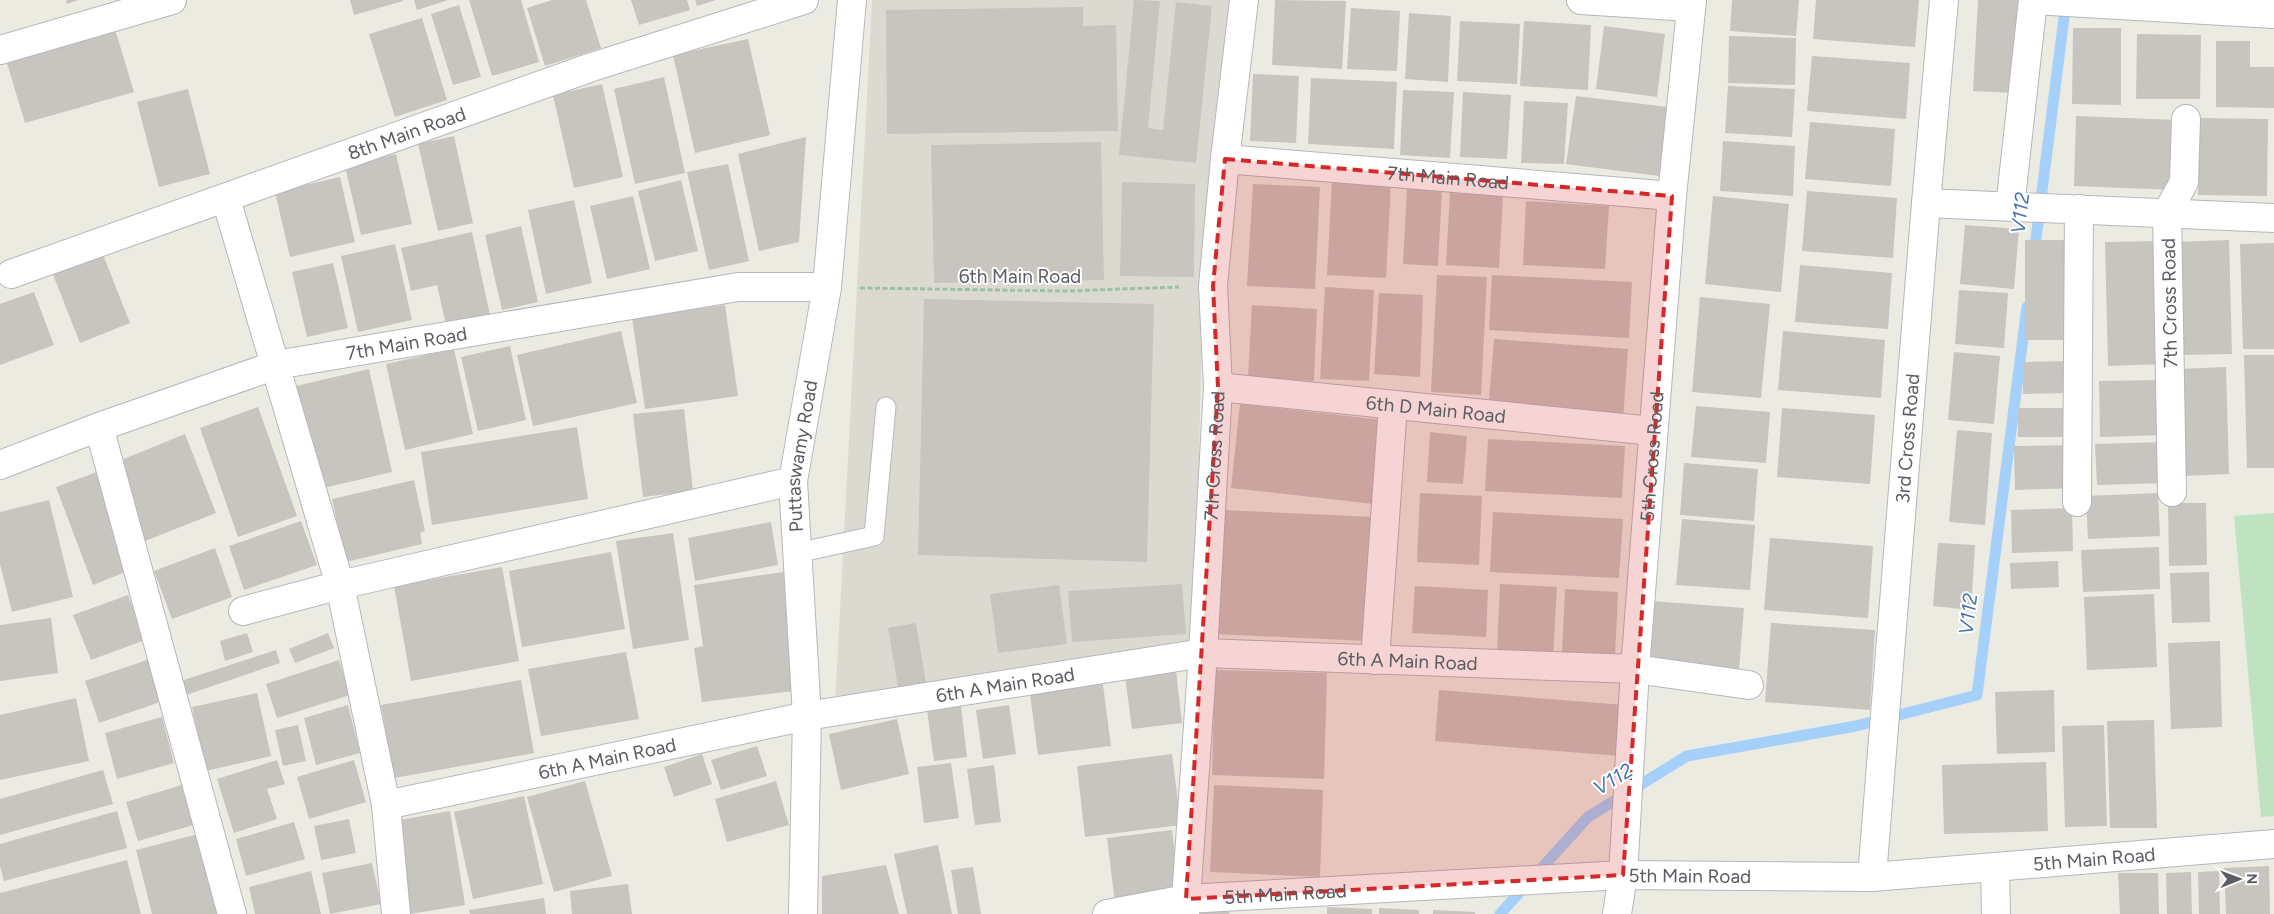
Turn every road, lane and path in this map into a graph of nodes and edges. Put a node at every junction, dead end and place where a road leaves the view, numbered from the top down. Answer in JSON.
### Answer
{"nodes":[{"id":1,"x":172,"y":0,"type":"edge"},
{"id":2,"x":804,"y":0,"type":"edge"},
{"id":3,"x":852,"y":0,"type":"edge"},
{"id":4,"x":1244,"y":0,"type":"edge"},
{"id":5,"x":1581,"y":0,"type":"edge"},
{"id":6,"x":1944,"y":0,"type":"edge"},
{"id":7,"x":2038,"y":0,"type":"edge"},
{"id":8,"x":1691,"y":3,"type":"edge"},
{"id":9,"x":2274,"y":14,"type":"edge"},
{"id":10,"x":0,"y":50,"type":"edge"},
{"id":11,"x":2186,"y":120,"type":"dead end"},
{"id":12,"x":1225,"y":159,"type":"junction"},
{"id":13,"x":1672,"y":196,"type":"junction"},
{"id":14,"x":226,"y":199,"type":"junction"},
{"id":15,"x":1926,"y":203,"type":"junction"},
{"id":16,"x":2016,"y":207,"type":"junction"},
{"id":17,"x":2069,"y":209,"type":"junction"},
{"id":18,"x":2167,"y":213,"type":"junction"},
{"id":19,"x":2274,"y":218,"type":"edge"},
{"id":20,"x":11,"y":274,"type":"dead end"},
{"id":21,"x":1213,"y":286,"type":"junction"},
{"id":22,"x":827,"y":287,"type":"junction"},
{"id":23,"x":276,"y":365,"type":"junction"},
{"id":24,"x":1218,"y":387,"type":"junction"},
{"id":25,"x":1393,"y":405,"type":"junction"},
{"id":26,"x":886,"y":406,"type":"dead end"},
{"id":27,"x":99,"y":427,"type":"junction"},
{"id":28,"x":1653,"y":431,"type":"junction"},
{"id":29,"x":0,"y":465,"type":"edge"},
{"id":30,"x":793,"y":481,"type":"junction"},
{"id":31,"x":2172,"y":492,"type":"dead end"},
{"id":32,"x":2077,"y":502,"type":"dead end"},
{"id":33,"x":797,"y":553,"type":"junction"},
{"id":34,"x":340,"y":585,"type":"junction"},
{"id":35,"x":243,"y":612,"type":"dead end"},
{"id":36,"x":1203,"y":653,"type":"junction"},
{"id":37,"x":1375,"y":660,"type":"junction"},
{"id":38,"x":1635,"y":669,"type":"junction"},
{"id":39,"x":1750,"y":685,"type":"dead end"},
{"id":40,"x":807,"y":716,"type":"junction"},
{"id":41,"x":386,"y":805,"type":"junction"},
{"id":42,"x":2274,"y":844,"type":"edge"},
{"id":43,"x":1995,"y":868,"type":"junction"},
{"id":44,"x":1623,"y":876,"type":"junction"},
{"id":45,"x":1872,"y":877,"type":"junction"},
{"id":46,"x":1185,"y":907,"type":"edge"},
{"id":47,"x":232,"y":914,"type":"edge"},
{"id":48,"x":396,"y":914,"type":"edge"},
{"id":49,"x":803,"y":914,"type":"edge"},
{"id":50,"x":1107,"y":914,"type":"edge"},
{"id":51,"x":1617,"y":914,"type":"edge"},
{"id":52,"x":1996,"y":914,"type":"edge"}],
"edges":[{"from":1,"to":10,"type":"street"},
{"from":2,"to":14,"type":"street","name":"8th Main Road"},
{"from":3,"to":22,"type":"street","name":"Puttaswamy Road"},
{"from":4,"to":12,"type":"street","name":"7th Cross Road"},
{"from":5,"to":8,"type":"street"},
{"from":6,"to":15,"type":"street","name":"3rd Cross Road"},
{"from":7,"to":9,"type":"street"},
{"from":7,"to":16,"type":"street"},
{"from":8,"to":13,"type":"street","name":"5th Cross Road"},
{"from":11,"to":18,"type":"street","name":"7th Cross Road"},
{"from":12,"to":13,"type":"street","name":"7th Main Road"},
{"from":12,"to":21,"type":"street","name":"7th Cross Road"},
{"from":13,"to":28,"type":"street","name":"5th Cross Road"},
{"from":14,"to":20,"type":"street","name":"8th Main Road"},
{"from":14,"to":23,"type":"street"},
{"from":15,"to":16,"type":"street"},
{"from":15,"to":45,"type":"street","name":"3rd Cross Road"},
{"from":16,"to":17,"type":"street"},
{"from":17,"to":18,"type":"street"},
{"from":17,"to":32,"type":"street"},
{"from":18,"to":19,"type":"street"},
{"from":18,"to":31,"type":"street","name":"7th Cross Road"},
{"from":21,"to":22,"type":"path","name":"6th Main Road"},
{"from":21,"to":24,"type":"street","name":"7th Cross Road"},
{"from":22,"to":23,"type":"street","name":"7th Main Road"},
{"from":22,"to":30,"type":"street","name":"Puttaswamy Road"},
{"from":23,"to":27,"type":"street","name":"7th Main Road"},
{"from":23,"to":34,"type":"street"},
{"from":24,"to":25,"type":"street","name":"6th D Main Road"},
{"from":24,"to":36,"type":"street","name":"7th Cross Road"},
{"from":25,"to":28,"type":"street","name":"6th D Main Road"},
{"from":25,"to":37,"type":"street"},
{"from":26,"to":33,"type":"lane"},
{"from":27,"to":29,"type":"street","name":"7th Main Road"},
{"from":27,"to":47,"type":"street"},
{"from":28,"to":38,"type":"street","name":"5th Cross Road"},
{"from":30,"to":33,"type":"street","name":"Puttaswamy Road"},
{"from":30,"to":34,"type":"street"},
{"from":33,"to":40,"type":"street","name":"Puttaswamy Road"},
{"from":34,"to":35,"type":"street"},
{"from":34,"to":41,"type":"street"},
{"from":36,"to":37,"type":"street","name":"6th A Main Road"},
{"from":36,"to":40,"type":"street","name":"6th A Main Road"},
{"from":36,"to":46,"type":"street","name":"7th Cross Road"},
{"from":37,"to":38,"type":"street","name":"6th A Main Road"},
{"from":38,"to":39,"type":"street","name":"6th A Main Road"},
{"from":38,"to":44,"type":"street","name":"5th Cross Road"},
{"from":40,"to":41,"type":"street","name":"6th A Main Road"},
{"from":40,"to":49,"type":"street","name":"Puttaswamy Road"},
{"from":41,"to":48,"type":"street"},
{"from":42,"to":43,"type":"street","name":"5th Main Road"},
{"from":43,"to":45,"type":"street","name":"5th Main Road"},
{"from":43,"to":52,"type":"street"},
{"from":44,"to":45,"type":"street","name":"5th Main Road"},
{"from":44,"to":46,"type":"street","name":"5th Main Road"},
{"from":44,"to":51,"type":"street","name":"5th Cross Road"},
{"from":46,"to":50,"type":"street","name":"5th Main Road"}]}
